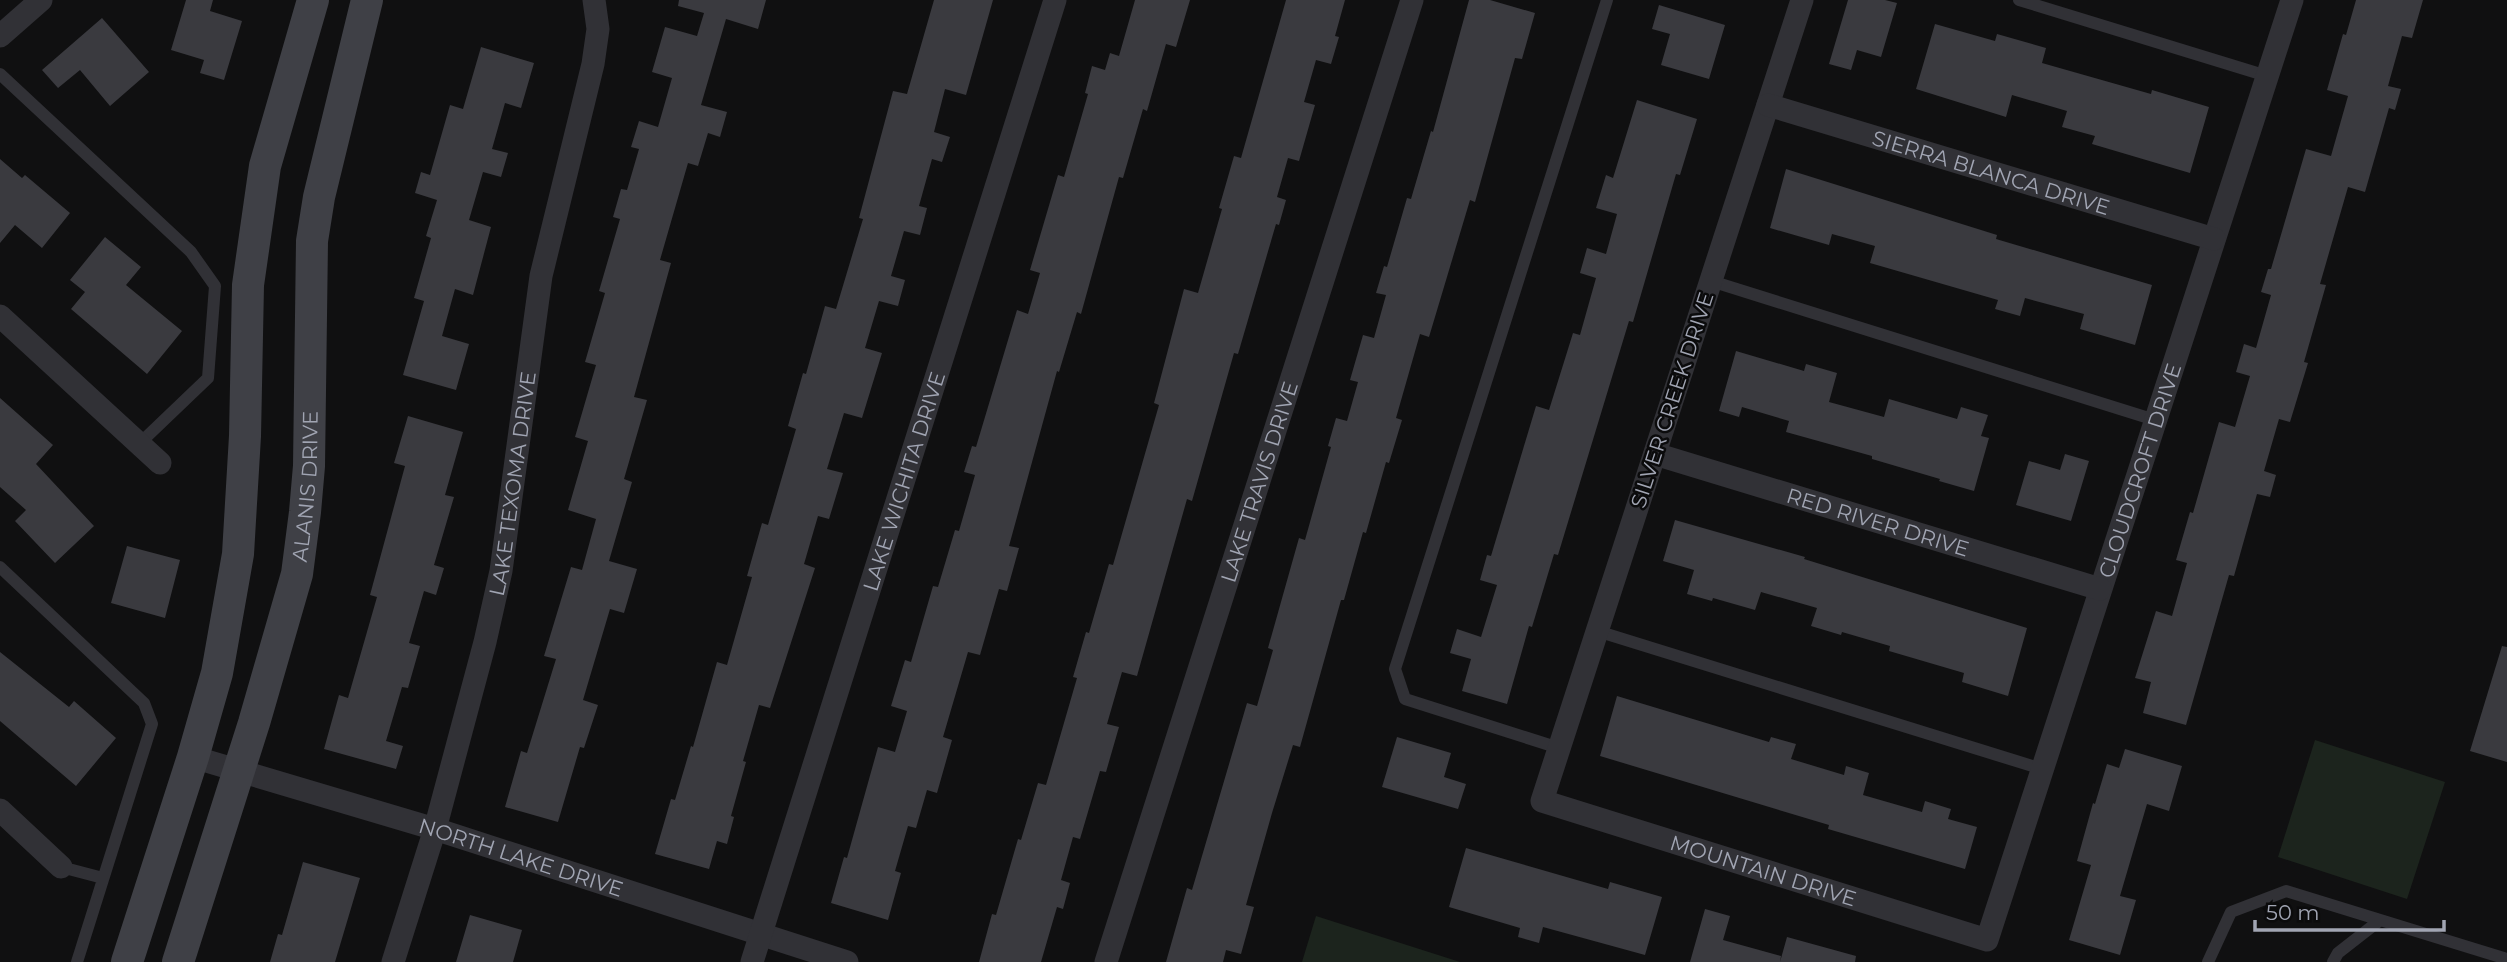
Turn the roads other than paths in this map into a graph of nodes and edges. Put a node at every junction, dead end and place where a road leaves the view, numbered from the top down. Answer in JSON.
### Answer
{"nodes":[{"id":1,"x":41,"y":0,"type":"edge"},
{"id":2,"x":313,"y":0,"type":"edge"},
{"id":3,"x":367,"y":0,"type":"edge"},
{"id":4,"x":594,"y":0,"type":"edge"},
{"id":5,"x":1055,"y":0,"type":"edge"},
{"id":6,"x":1412,"y":0,"type":"edge"},
{"id":7,"x":1606,"y":0,"type":"edge"},
{"id":8,"x":1802,"y":0,"type":"edge"},
{"id":9,"x":2019,"y":0,"type":"edge"},
{"id":10,"x":2292,"y":0,"type":"edge"},
{"id":11,"x":0,"y":36,"type":"edge"},
{"id":12,"x":0,"y":74,"type":"edge"},
{"id":13,"x":2267,"y":76,"type":"junction"},
{"id":14,"x":1768,"y":105,"type":"junction"},
{"id":15,"x":2214,"y":239,"type":"junction"},
{"id":16,"x":1711,"y":281,"type":"junction"},
{"id":17,"x":0,"y":316,"type":"edge"},
{"id":18,"x":2155,"y":420,"type":"junction"},
{"id":19,"x":139,"y":444,"type":"junction"},
{"id":20,"x":1654,"y":454,"type":"junction"},
{"id":21,"x":160,"y":463,"type":"dead end"},
{"id":22,"x":0,"y":567,"type":"edge"},
{"id":23,"x":2100,"y":589,"type":"junction"},
{"id":24,"x":1597,"y":631,"type":"junction"},
{"id":25,"x":1559,"y":748,"type":"junction"},
{"id":26,"x":193,"y":757,"type":"junction"},
{"id":27,"x":2042,"y":769,"type":"junction"},
{"id":28,"x":239,"y":771,"type":"junction"},
{"id":29,"x":1542,"y":800,"type":"joint"},
{"id":30,"x":0,"y":810,"type":"edge"},
{"id":31,"x":435,"y":829,"type":"junction"},
{"id":32,"x":61,"y":867,"type":"joint"},
{"id":33,"x":103,"y":878,"type":"junction"},
{"id":34,"x":2379,"y":921,"type":"junction"},
{"id":35,"x":761,"y":934,"type":"junction"},
{"id":36,"x":1987,"y":940,"type":"joint"},
{"id":37,"x":2507,"y":959,"type":"edge"},
{"id":38,"x":76,"y":962,"type":"edge"},
{"id":39,"x":127,"y":962,"type":"edge"},
{"id":40,"x":178,"y":962,"type":"edge"},
{"id":41,"x":393,"y":962,"type":"edge"},
{"id":42,"x":752,"y":962,"type":"edge"},
{"id":43,"x":847,"y":962,"type":"edge"},
{"id":44,"x":1106,"y":962,"type":"edge"},
{"id":45,"x":2208,"y":962,"type":"edge"},
{"id":46,"x":2333,"y":962,"type":"edge"}],
"edges":[{"from":1,"to":11,"type":"street"},
{"from":2,"to":26,"type":"main road"},
{"from":3,"to":28,"type":"main road","name":"ALANIS DRIVE"},
{"from":4,"to":31,"type":"street","name":"LAKE TEXOMA DRIVE"},
{"from":5,"to":35,"type":"street","name":"LAKE WICHITA DRIVE"},
{"from":6,"to":44,"type":"street","name":"LAKE TRAVIS DRIVE"},
{"from":7,"to":25,"type":"lane"},
{"from":8,"to":14,"type":"street","name":"SILVER CREEK DRIVE"},
{"from":9,"to":13,"type":"lane"},
{"from":10,"to":13,"type":"street","name":"CLOUDCROFT DRIVE"},
{"from":12,"to":19,"type":"lane"},
{"from":13,"to":15,"type":"street","name":"CLOUDCROFT DRIVE"},
{"from":14,"to":15,"type":"street","name":"SIERRA BLANCA DRIVE"},
{"from":14,"to":16,"type":"street","name":"SILVER CREEK DRIVE"},
{"from":15,"to":18,"type":"street","name":"CLOUDCROFT DRIVE"},
{"from":16,"to":18,"type":"lane"},
{"from":16,"to":20,"type":"street","name":"SILVER CREEK DRIVE"},
{"from":17,"to":19,"type":"street"},
{"from":18,"to":23,"type":"street","name":"CLOUDCROFT DRIVE"},
{"from":19,"to":21,"type":"street"},
{"from":20,"to":23,"type":"street","name":"RED RIVER DRIVE"},
{"from":20,"to":24,"type":"street","name":"SILVER CREEK DRIVE"},
{"from":22,"to":33,"type":"lane"},
{"from":23,"to":27,"type":"street","name":"CLOUDCROFT DRIVE"},
{"from":24,"to":25,"type":"street","name":"SILVER CREEK DRIVE"},
{"from":24,"to":27,"type":"lane"},
{"from":25,"to":29,"type":"street","name":"SILVER CREEK DRIVE"},
{"from":26,"to":28,"type":"street","name":"NORTH LAKE DRIVE"},
{"from":26,"to":39,"type":"main road"},
{"from":27,"to":36,"type":"street","name":"CLOUDCROFT DRIVE"},
{"from":28,"to":31,"type":"street","name":"NORTH LAKE DRIVE"},
{"from":28,"to":40,"type":"main road","name":"ALANIS DRIVE"},
{"from":29,"to":36,"type":"street","name":"MOUNTAIN DRIVE"},
{"from":30,"to":32,"type":"street"},
{"from":31,"to":35,"type":"street","name":"NORTH LAKE DRIVE"},
{"from":31,"to":41,"type":"street","name":"LAKE TEXOMA DRIVE"},
{"from":32,"to":33,"type":"lane"},
{"from":33,"to":38,"type":"lane"},
{"from":34,"to":37,"type":"lane"},
{"from":34,"to":45,"type":"lane"},
{"from":34,"to":46,"type":"lane"},
{"from":35,"to":42,"type":"street","name":"LAKE WICHITA DRIVE"},
{"from":35,"to":43,"type":"street","name":"NORTH LAKE DRIVE"}]}
